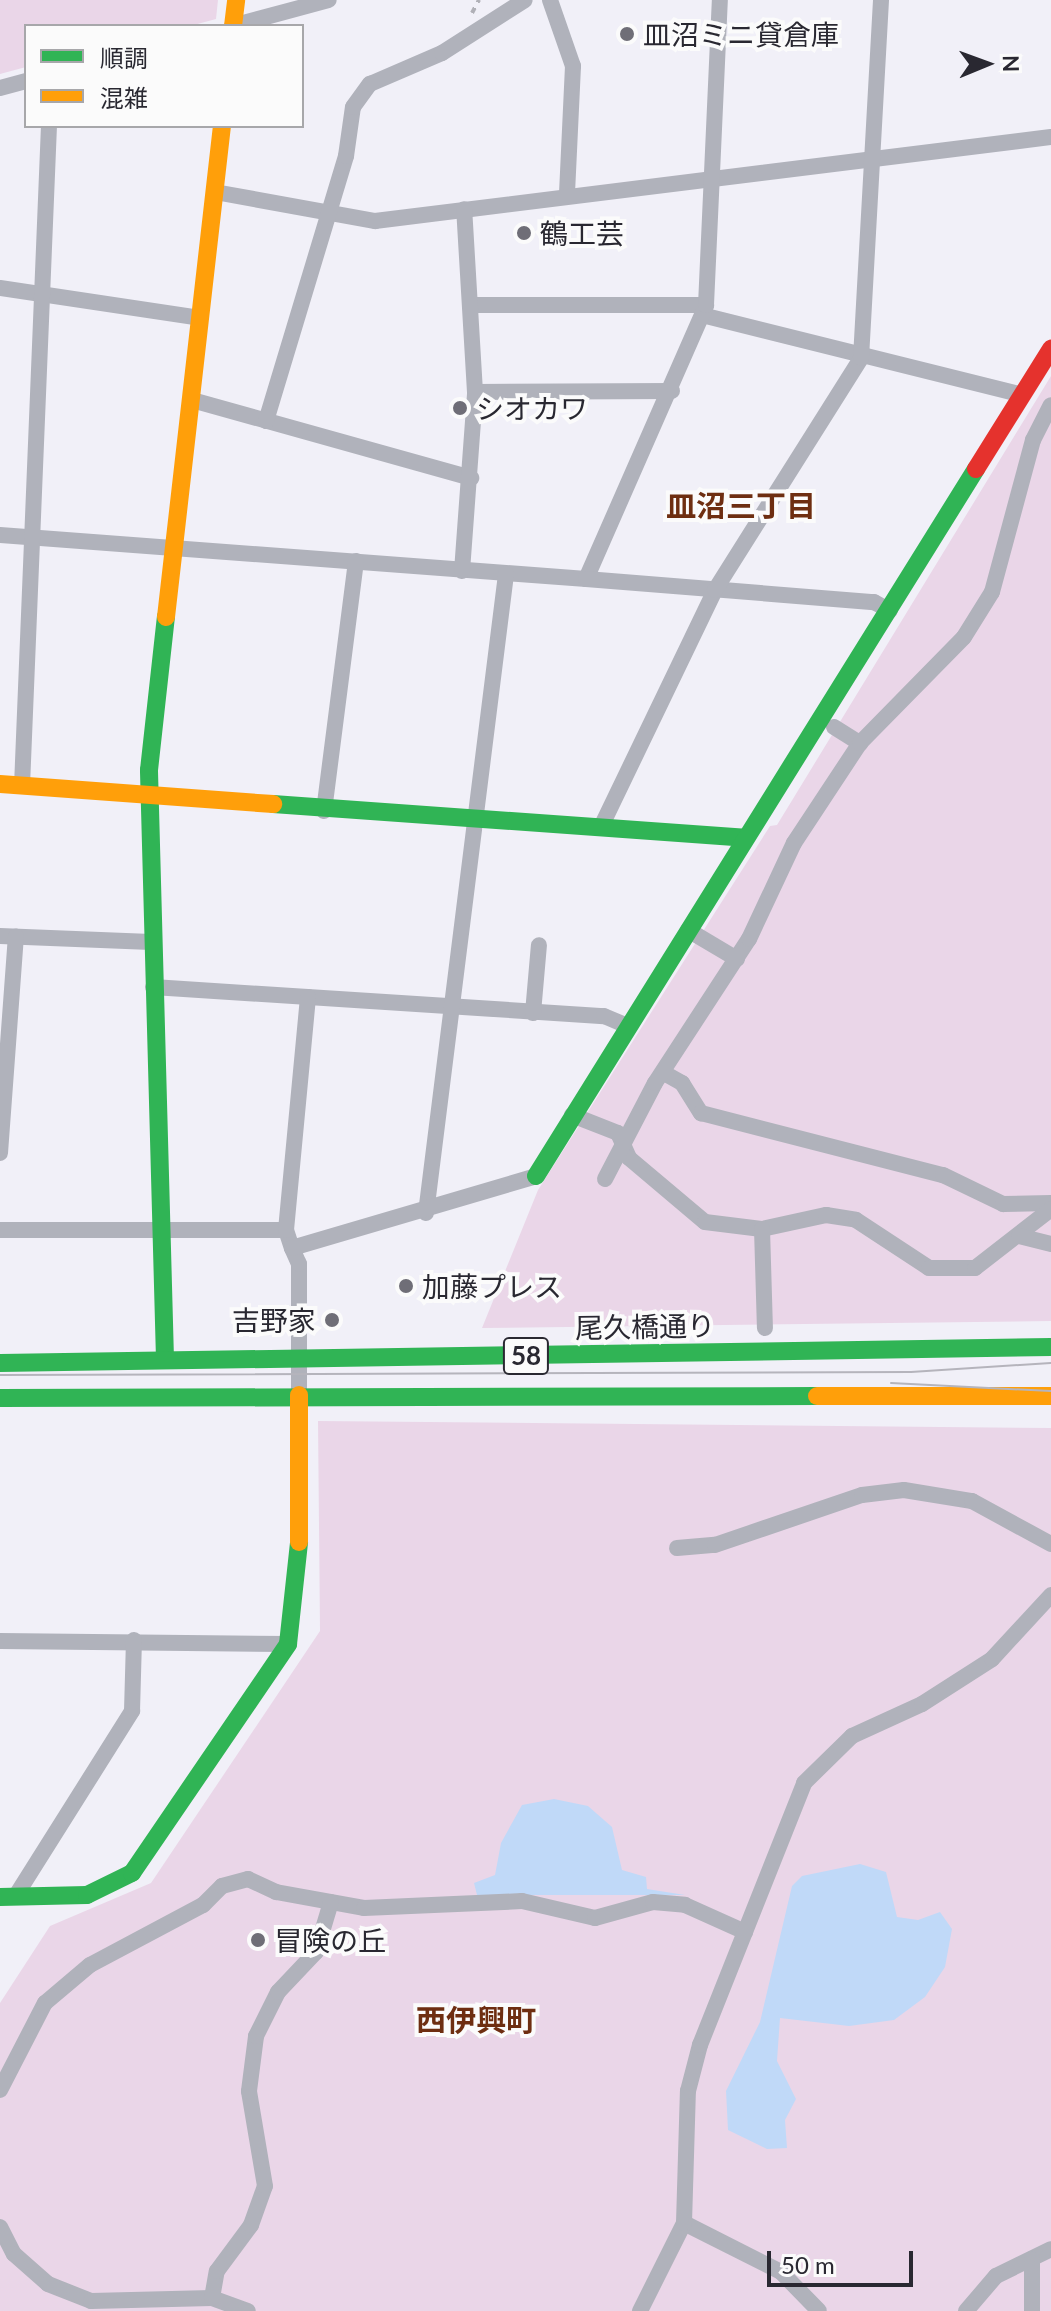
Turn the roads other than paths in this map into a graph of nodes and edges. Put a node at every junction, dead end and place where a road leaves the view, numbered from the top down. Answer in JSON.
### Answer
{"nodes":[{"id":1,"x":236,"y":0,"type":"edge"},
{"id":2,"x":329,"y":0,"type":"edge"},
{"id":3,"x":525,"y":0,"type":"edge"},
{"id":4,"x":550,"y":0,"type":"edge"},
{"id":5,"x":720,"y":0,"type":"edge"},
{"id":6,"x":882,"y":0,"type":"edge"},
{"id":7,"x":232,"y":24,"type":"edge"},
{"id":8,"x":239,"y":24,"type":"edge"},
{"id":9,"x":24,"y":82,"type":"edge"},
{"id":10,"x":0,"y":88,"type":"edge"},
{"id":11,"x":49,"y":128,"type":"edge"},
{"id":12,"x":222,"y":128,"type":"edge"},
{"id":13,"x":1051,"y":137,"type":"edge"},
{"id":14,"x":873,"y":159,"type":"junction"},
{"id":15,"x":713,"y":179,"type":"junction"},
{"id":16,"x":215,"y":192,"type":"junction"},
{"id":17,"x":567,"y":195,"type":"junction"},
{"id":18,"x":464,"y":209,"type":"junction"},
{"id":19,"x":330,"y":212,"type":"junction"},
{"id":20,"x":0,"y":288,"type":"edge"},
{"id":21,"x":43,"y":295,"type":"junction"},
{"id":22,"x":471,"y":305,"type":"junction"},
{"id":23,"x":704,"y":310,"type":"junction"},
{"id":24,"x":200,"y":318,"type":"junction"},
{"id":25,"x":1051,"y":349,"type":"edge"},
{"id":26,"x":861,"y":358,"type":"junction"},
{"id":27,"x":672,"y":391,"type":"junction"},
{"id":28,"x":475,"y":392,"type":"junction"},
{"id":29,"x":192,"y":400,"type":"junction"},
{"id":30,"x":1038,"y":404,"type":"edge"},
{"id":31,"x":266,"y":421,"type":"junction"},
{"id":32,"x":471,"y":478,"type":"junction"},
{"id":33,"x":0,"y":535,"type":"edge"},
{"id":34,"x":33,"y":537,"type":"junction"},
{"id":35,"x":176,"y":547,"type":"junction"},
{"id":36,"x":356,"y":561,"type":"junction"},
{"id":37,"x":462,"y":571,"type":"junction"},
{"id":38,"x":506,"y":574,"type":"junction"},
{"id":39,"x":586,"y":579,"type":"junction"},
{"id":40,"x":715,"y":590,"type":"junction"},
{"id":41,"x":890,"y":611,"type":"junction"},
{"id":42,"x":834,"y":727,"type":"dead end"},
{"id":43,"x":860,"y":743,"type":"junction"},
{"id":44,"x":0,"y":784,"type":"edge"},
{"id":45,"x":22,"y":786,"type":"junction"},
{"id":46,"x":150,"y":799,"type":"junction"},
{"id":47,"x":324,"y":811,"type":"junction"},
{"id":48,"x":472,"y":820,"type":"junction"},
{"id":49,"x":601,"y":827,"type":"junction"},
{"id":50,"x":745,"y":838,"type":"junction"},
{"id":51,"x":688,"y":930,"type":"junction"},
{"id":52,"x":8,"y":936,"type":"edge"},
{"id":53,"x":151,"y":942,"type":"junction"},
{"id":54,"x":539,"y":945,"type":"dead end"},
{"id":55,"x":737,"y":959,"type":"junction"},
{"id":56,"x":153,"y":987,"type":"junction"},
{"id":57,"x":308,"y":997,"type":"junction"},
{"id":58,"x":448,"y":1007,"type":"junction"},
{"id":59,"x":533,"y":1013,"type":"junction"},
{"id":60,"x":628,"y":1026,"type":"junction"},
{"id":61,"x":664,"y":1073,"type":"junction"},
{"id":62,"x":572,"y":1115,"type":"junction"},
{"id":63,"x":623,"y":1145,"type":"junction"},
{"id":64,"x":0,"y":1153,"type":"edge"},
{"id":65,"x":536,"y":1176,"type":"joint"},
{"id":66,"x":605,"y":1179,"type":"dead end"},
{"id":67,"x":1051,"y":1206,"type":"edge"},
{"id":68,"x":426,"y":1213,"type":"junction"},
{"id":69,"x":161,"y":1229,"type":"junction"},
{"id":70,"x":762,"y":1229,"type":"junction"},
{"id":71,"x":0,"y":1230,"type":"edge"},
{"id":72,"x":286,"y":1230,"type":"junction"},
{"id":73,"x":1019,"y":1236,"type":"junction"},
{"id":74,"x":1051,"y":1244,"type":"edge"},
{"id":75,"x":292,"y":1248,"type":"junction"},
{"id":76,"x":765,"y":1328,"type":"dead end"},
{"id":77,"x":1051,"y":1347,"type":"edge"},
{"id":78,"x":165,"y":1359,"type":"junction"},
{"id":79,"x":299,"y":1360,"type":"junction"},
{"id":80,"x":0,"y":1363,"type":"edge"},
{"id":81,"x":299,"y":1395,"type":"junction"},
{"id":82,"x":1051,"y":1396,"type":"edge"},
{"id":83,"x":0,"y":1398,"type":"edge"},
{"id":84,"x":1051,"y":1544,"type":"edge"},
{"id":85,"x":677,"y":1548,"type":"dead end"},
{"id":86,"x":1051,"y":1595,"type":"edge"},
{"id":87,"x":134,"y":1640,"type":"junction"},
{"id":88,"x":0,"y":1641,"type":"edge"},
{"id":89,"x":288,"y":1644,"type":"junction"},
{"id":90,"x":8,"y":1897,"type":"edge"},
{"id":91,"x":331,"y":1902,"type":"junction"},
{"id":92,"x":745,"y":1932,"type":"junction"},
{"id":93,"x":0,"y":2090,"type":"edge"},
{"id":94,"x":684,"y":2223,"type":"junction"},
{"id":95,"x":0,"y":2227,"type":"edge"},
{"id":96,"x":1051,"y":2249,"type":"edge"},
{"id":97,"x":1032,"y":2259,"type":"junction"},
{"id":98,"x":212,"y":2298,"type":"junction"},
{"id":99,"x":248,"y":2311,"type":"edge"},
{"id":100,"x":640,"y":2311,"type":"edge"},
{"id":101,"x":819,"y":2311,"type":"edge"},
{"id":102,"x":966,"y":2311,"type":"edge"},
{"id":103,"x":1032,"y":2311,"type":"edge"}],
"edges":[{"from":1,"to":7,"type":"street"},
{"from":2,"to":8,"type":"street"},
{"from":3,"to":19,"type":"street"},
{"from":4,"to":17,"type":"street"},
{"from":5,"to":15,"type":"street"},
{"from":6,"to":14,"type":"street"},
{"from":9,"to":10,"type":"street"},
{"from":11,"to":21,"type":"street"},
{"from":12,"to":16,"type":"street"},
{"from":13,"to":14,"type":"street"},
{"from":14,"to":15,"type":"street"},
{"from":14,"to":26,"type":"street"},
{"from":15,"to":17,"type":"street"},
{"from":15,"to":23,"type":"street"},
{"from":16,"to":19,"type":"street"},
{"from":16,"to":24,"type":"street"},
{"from":17,"to":18,"type":"street"},
{"from":18,"to":19,"type":"street"},
{"from":18,"to":22,"type":"street"},
{"from":19,"to":31,"type":"street"},
{"from":20,"to":21,"type":"street"},
{"from":21,"to":24,"type":"street"},
{"from":21,"to":34,"type":"street"},
{"from":22,"to":23,"type":"street"},
{"from":22,"to":28,"type":"street"},
{"from":23,"to":26,"type":"street"},
{"from":23,"to":27,"type":"street"},
{"from":24,"to":29,"type":"street"},
{"from":25,"to":30,"type":"street"},
{"from":26,"to":30,"type":"street"},
{"from":26,"to":40,"type":"street"},
{"from":27,"to":28,"type":"street"},
{"from":27,"to":39,"type":"street"},
{"from":28,"to":32,"type":"street"},
{"from":29,"to":31,"type":"street"},
{"from":29,"to":35,"type":"street"},
{"from":30,"to":41,"type":"street"},
{"from":30,"to":43,"type":"street"},
{"from":31,"to":32,"type":"street"},
{"from":32,"to":37,"type":"street"},
{"from":33,"to":34,"type":"street"},
{"from":34,"to":35,"type":"street"},
{"from":34,"to":45,"type":"street"},
{"from":35,"to":36,"type":"street"},
{"from":35,"to":46,"type":"street"},
{"from":36,"to":37,"type":"street"},
{"from":36,"to":47,"type":"street"},
{"from":37,"to":38,"type":"street"},
{"from":38,"to":39,"type":"street"},
{"from":38,"to":48,"type":"street"},
{"from":39,"to":40,"type":"street"},
{"from":40,"to":41,"type":"street"},
{"from":40,"to":49,"type":"street"},
{"from":41,"to":50,"type":"street"},
{"from":42,"to":43,"type":"street"},
{"from":43,"to":55,"type":"street"},
{"from":44,"to":45,"type":"street"},
{"from":45,"to":46,"type":"street"},
{"from":46,"to":47,"type":"street"},
{"from":46,"to":53,"type":"street"},
{"from":47,"to":48,"type":"street"},
{"from":48,"to":49,"type":"street"},
{"from":48,"to":58,"type":"street"},
{"from":49,"to":50,"type":"street"},
{"from":50,"to":51,"type":"street"},
{"from":51,"to":55,"type":"street"},
{"from":51,"to":60,"type":"street"},
{"from":52,"to":53,"type":"street"},
{"from":52,"to":64,"type":"street"},
{"from":53,"to":56,"type":"street"},
{"from":54,"to":59,"type":"street"},
{"from":55,"to":61,"type":"street"},
{"from":56,"to":57,"type":"street"},
{"from":56,"to":69,"type":"street"},
{"from":57,"to":58,"type":"street"},
{"from":57,"to":72,"type":"street"},
{"from":58,"to":59,"type":"street"},
{"from":58,"to":68,"type":"street"},
{"from":59,"to":60,"type":"street"},
{"from":60,"to":62,"type":"street"},
{"from":61,"to":63,"type":"street"},
{"from":61,"to":67,"type":"street"},
{"from":62,"to":63,"type":"street"},
{"from":62,"to":65,"type":"street"},
{"from":63,"to":66,"type":"street"},
{"from":63,"to":70,"type":"street"},
{"from":65,"to":68,"type":"street"},
{"from":67,"to":73,"type":"street"},
{"from":68,"to":75,"type":"street"},
{"from":69,"to":71,"type":"street"},
{"from":69,"to":72,"type":"street"},
{"from":69,"to":78,"type":"street"},
{"from":70,"to":73,"type":"street"},
{"from":70,"to":76,"type":"street"},
{"from":72,"to":75,"type":"street"},
{"from":73,"to":74,"type":"street"},
{"from":75,"to":79,"type":"street"},
{"from":77,"to":79,"type":"street","name":"尾久橋通り","number":"58"},
{"from":78,"to":79,"type":"street","name":"尾久橋通り","number":"58"},
{"from":78,"to":80,"type":"street","name":"尾久橋通り","number":"58"},
{"from":79,"to":81,"type":"street"},
{"from":81,"to":82,"type":"street","number":"58"},
{"from":81,"to":83,"type":"street","number":"58"},
{"from":81,"to":89,"type":"street"},
{"from":84,"to":85,"type":"street"},
{"from":86,"to":92,"type":"street"},
{"from":87,"to":88,"type":"street"},
{"from":87,"to":89,"type":"street"},
{"from":87,"to":90,"type":"street"},
{"from":89,"to":90,"type":"street"},
{"from":91,"to":92,"type":"street"},
{"from":91,"to":93,"type":"street"},
{"from":91,"to":98,"type":"street"},
{"from":92,"to":94,"type":"street"},
{"from":94,"to":100,"type":"street"},
{"from":94,"to":101,"type":"street"},
{"from":95,"to":98,"type":"street"},
{"from":96,"to":97,"type":"street"},
{"from":97,"to":102,"type":"street"},
{"from":97,"to":103,"type":"street"},
{"from":98,"to":99,"type":"street"}]}
